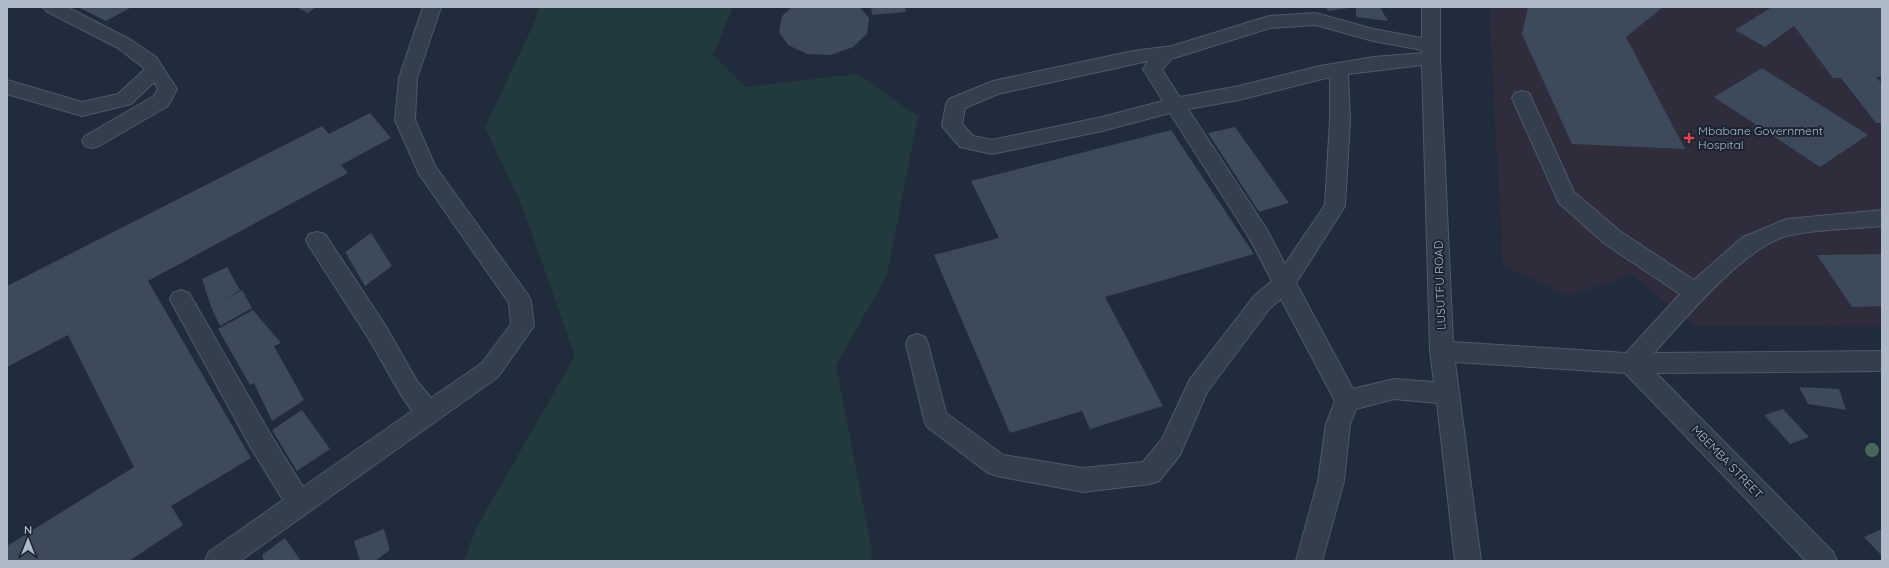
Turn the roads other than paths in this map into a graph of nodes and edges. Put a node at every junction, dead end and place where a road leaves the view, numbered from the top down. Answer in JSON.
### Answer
{"nodes":[{"id":1,"x":52,"y":7,"type":"edge"},
{"id":2,"x":432,"y":7,"type":"edge"},
{"id":3,"x":1431,"y":7,"type":"edge"},
{"id":4,"x":1171,"y":52,"type":"junction"},
{"id":5,"x":1431,"y":52,"type":"junction"},
{"id":6,"x":1338,"y":69,"type":"junction"},
{"id":7,"x":156,"y":70,"type":"junction"},
{"id":8,"x":7,"y":87,"type":"edge"},
{"id":9,"x":1522,"y":98,"type":"dead end"},
{"id":10,"x":1175,"y":105,"type":"junction"},
{"id":11,"x":92,"y":141,"type":"dead end"},
{"id":12,"x":1882,"y":218,"type":"edge"},
{"id":13,"x":317,"y":240,"type":"dead end"},
{"id":14,"x":1284,"y":283,"type":"junction"},
{"id":15,"x":1696,"y":292,"type":"junction"},
{"id":16,"x":181,"y":299,"type":"dead end"},
{"id":17,"x":917,"y":344,"type":"dead end"},
{"id":18,"x":1442,"y":351,"type":"junction"},
{"id":19,"x":1882,"y":361,"type":"edge"},
{"id":20,"x":1631,"y":363,"type":"junction"},
{"id":21,"x":1447,"y":394,"type":"junction"},
{"id":22,"x":1347,"y":401,"type":"junction"},
{"id":23,"x":428,"y":413,"type":"junction"},
{"id":24,"x":299,"y":503,"type":"junction"},
{"id":25,"x":218,"y":561,"type":"edge"},
{"id":26,"x":1309,"y":561,"type":"edge"},
{"id":27,"x":1468,"y":561,"type":"edge"},
{"id":28,"x":1824,"y":561,"type":"edge"}],
"edges":[{"from":1,"to":7,"type":"street"},
{"from":2,"to":23,"type":"street"},
{"from":3,"to":5,"type":"street","name":"LUSUTFU ROAD"},
{"from":4,"to":5,"type":"street"},
{"from":4,"to":10,"type":"street"},
{"from":4,"to":10,"type":"street"},
{"from":5,"to":6,"type":"street"},
{"from":5,"to":18,"type":"street","name":"LUSUTFU ROAD"},
{"from":6,"to":10,"type":"street"},
{"from":6,"to":14,"type":"street"},
{"from":7,"to":8,"type":"street"},
{"from":7,"to":11,"type":"street"},
{"from":9,"to":15,"type":"street"},
{"from":10,"to":14,"type":"street"},
{"from":12,"to":15,"type":"street"},
{"from":13,"to":23,"type":"street"},
{"from":14,"to":17,"type":"street"},
{"from":14,"to":22,"type":"street"},
{"from":15,"to":20,"type":"street"},
{"from":16,"to":24,"type":"street"},
{"from":18,"to":20,"type":"street"},
{"from":18,"to":21,"type":"street","name":"LUSUTFU ROAD"},
{"from":19,"to":20,"type":"street"},
{"from":20,"to":28,"type":"street","name":"MBEMBA STREET"},
{"from":21,"to":22,"type":"street"},
{"from":21,"to":27,"type":"street","name":"LUSUTFU ROAD"},
{"from":22,"to":26,"type":"street"},
{"from":23,"to":24,"type":"street"},
{"from":24,"to":25,"type":"street"}]}
